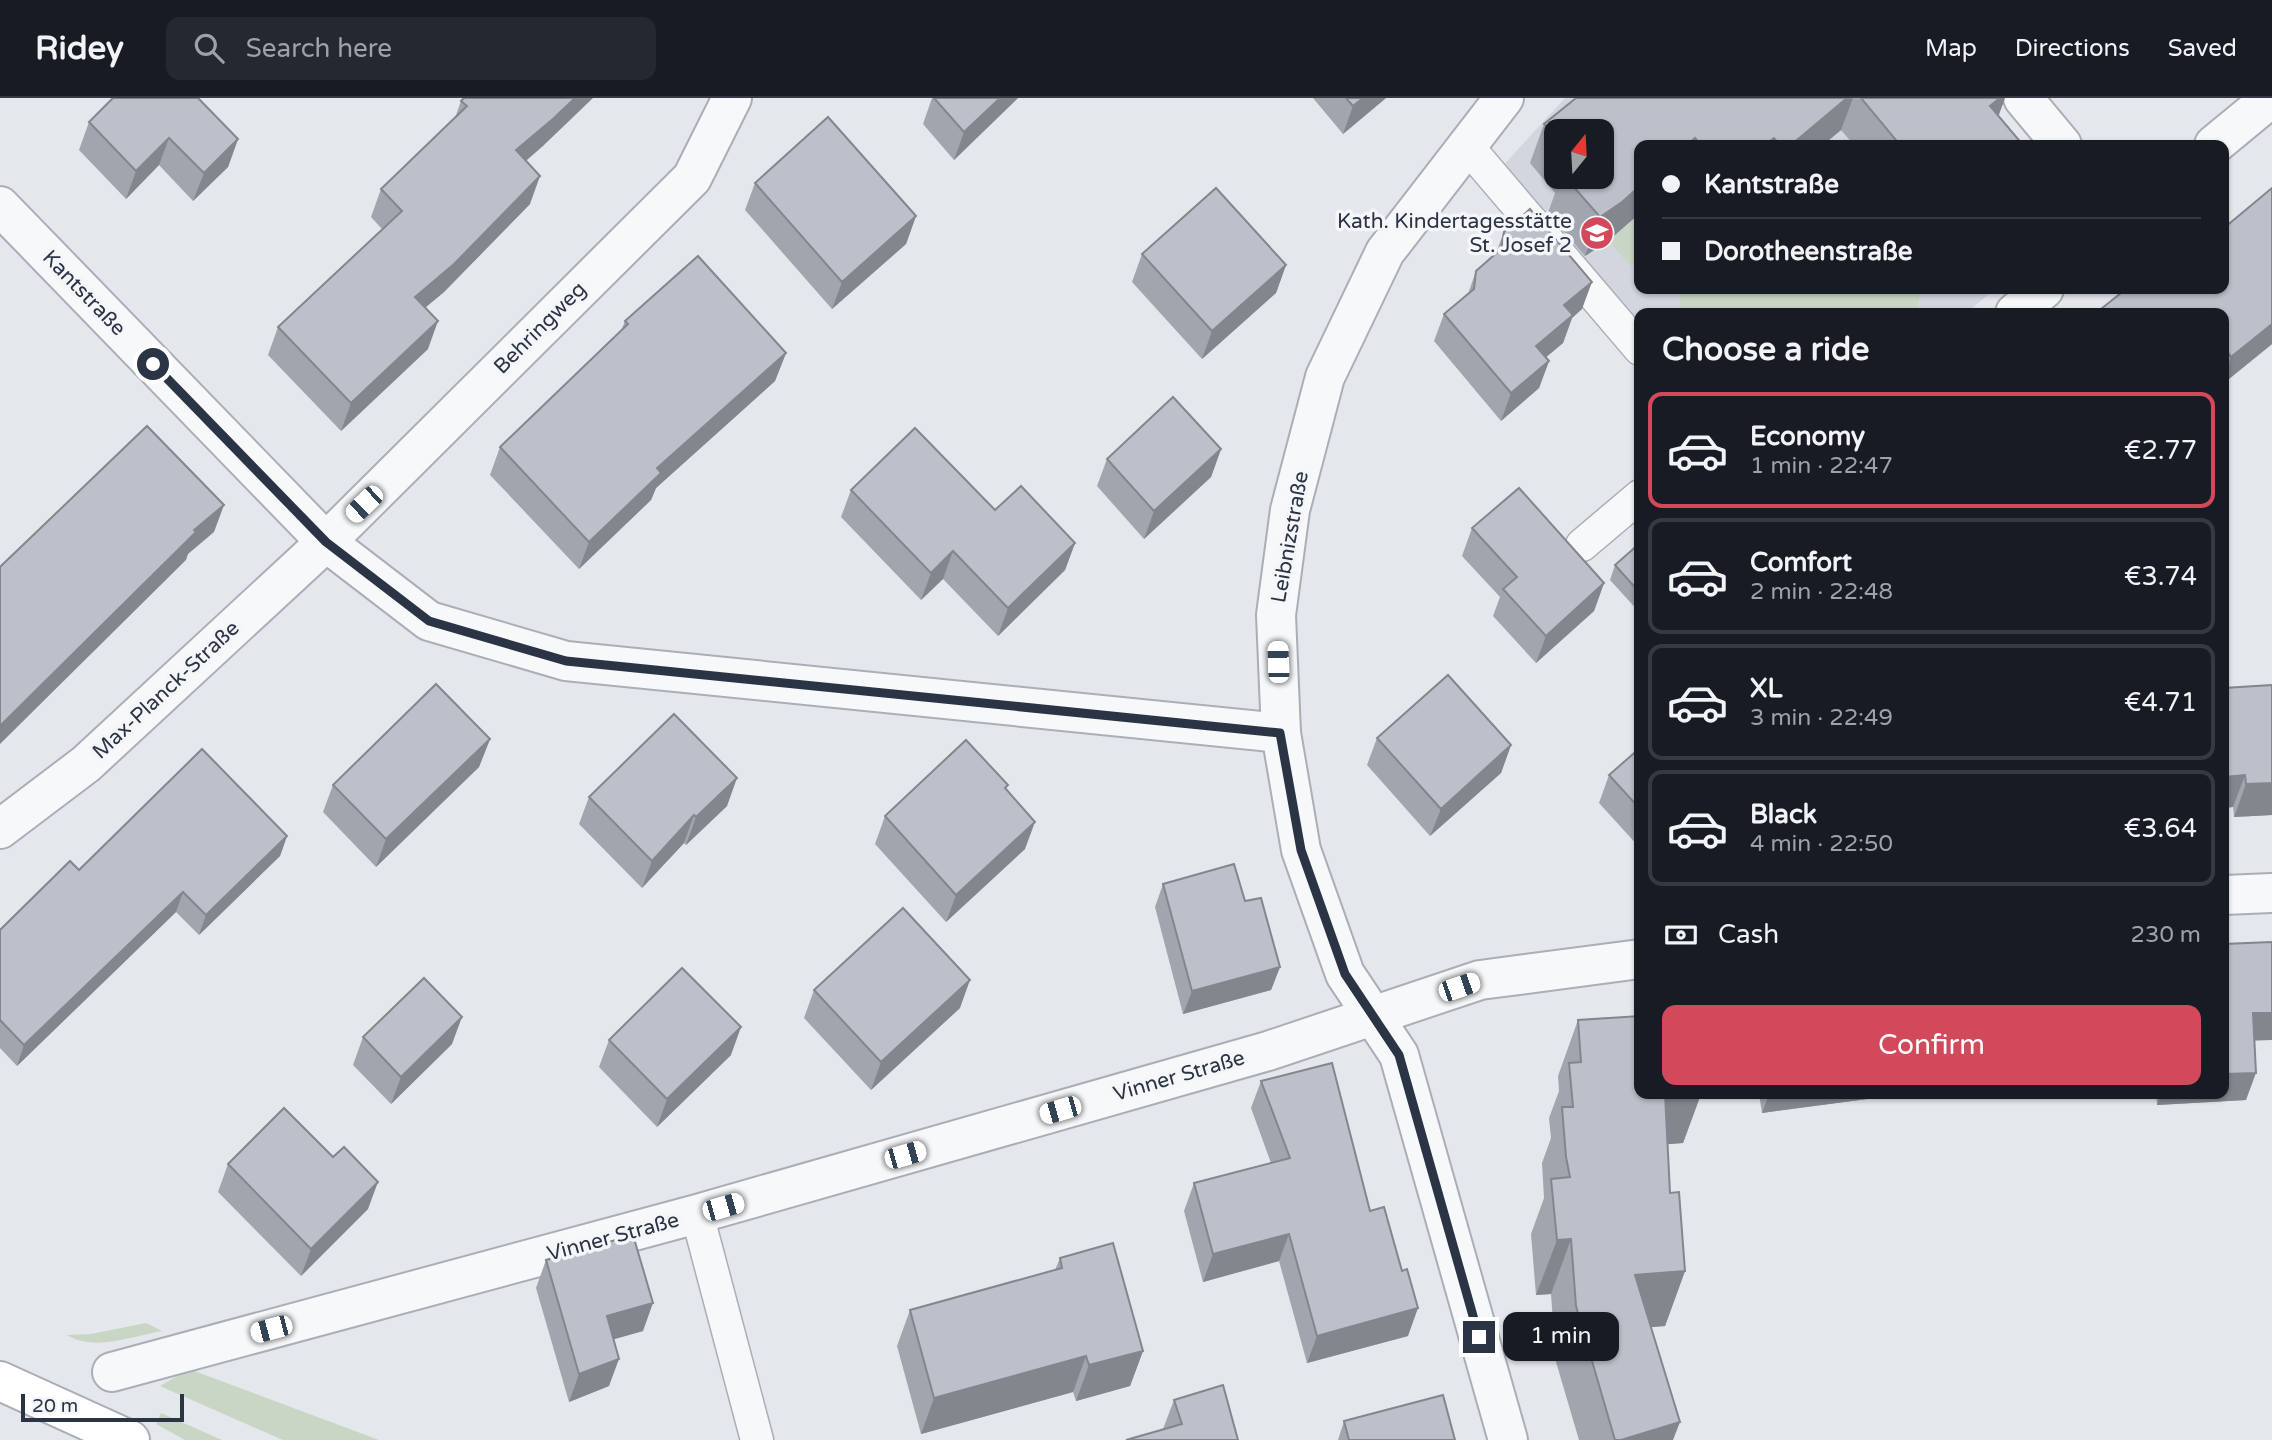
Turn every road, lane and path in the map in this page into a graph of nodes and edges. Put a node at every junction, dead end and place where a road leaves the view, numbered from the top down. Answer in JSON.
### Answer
{"nodes":[{"id":1,"x":732,"y":98,"type":"edge"},
{"id":2,"x":1504,"y":98,"type":"edge"},
{"id":3,"x":2023,"y":98,"type":"edge"},
{"id":4,"x":2271,"y":98,"type":"edge"},
{"id":5,"x":2058,"y":140,"type":"edge"},
{"id":6,"x":2220,"y":140,"type":"edge"},
{"id":7,"x":1467,"y":146,"type":"junction"},
{"id":8,"x":0,"y":206,"type":"edge"},
{"id":9,"x":2038,"y":294,"type":"edge"},
{"id":10,"x":2020,"y":308,"type":"edge"},
{"id":11,"x":1634,"y":342,"type":"edge"},
{"id":12,"x":1634,"y":501,"type":"edge"},
{"id":13,"x":326,"y":542,"type":"junction"},
{"id":14,"x":1582,"y":545,"type":"dead end"},
{"id":15,"x":1280,"y":733,"type":"junction"},
{"id":16,"x":0,"y":830,"type":"edge"},
{"id":17,"x":2272,"y":893,"type":"edge"},
{"id":18,"x":2229,"y":895,"type":"edge"},
{"id":19,"x":1634,"y":960,"type":"edge"},
{"id":20,"x":1373,"y":1017,"type":"junction"},
{"id":21,"x":697,"y":1214,"type":"junction"},
{"id":22,"x":112,"y":1372,"type":"dead end"},
{"id":23,"x":0,"y":1381,"type":"edge"},
{"id":24,"x":130,"y":1440,"type":"edge"},
{"id":25,"x":757,"y":1440,"type":"edge"},
{"id":26,"x":1508,"y":1440,"type":"edge"}],
"edges":[{"from":1,"to":13,"type":"street","name":"Behringweg"},
{"from":2,"to":7,"type":"street","name":"Leibnizstraße"},
{"from":3,"to":5,"type":"street"},
{"from":4,"to":6,"type":"street"},
{"from":7,"to":11,"type":"lane"},
{"from":7,"to":15,"type":"street","name":"Leibnizstraße"},
{"from":8,"to":13,"type":"street","name":"Kantstraße"},
{"from":9,"to":10,"type":"street"},
{"from":12,"to":14,"type":"lane"},
{"from":13,"to":15,"type":"street","name":"Kantstraße"},
{"from":13,"to":16,"type":"street","name":"Max-Planck-Straße"},
{"from":15,"to":20,"type":"street","name":"Leibnizstraße"},
{"from":17,"to":18,"type":"street"},
{"from":19,"to":20,"type":"street","name":"Vinner Straße"},
{"from":20,"to":21,"type":"street","name":"Vinner Straße"},
{"from":20,"to":26,"type":"street","name":"Leibnizstraße"},
{"from":21,"to":22,"type":"street","name":"Vinner Straße"},
{"from":21,"to":25,"type":"lane"},
{"from":23,"to":24,"type":"main road"}]}
